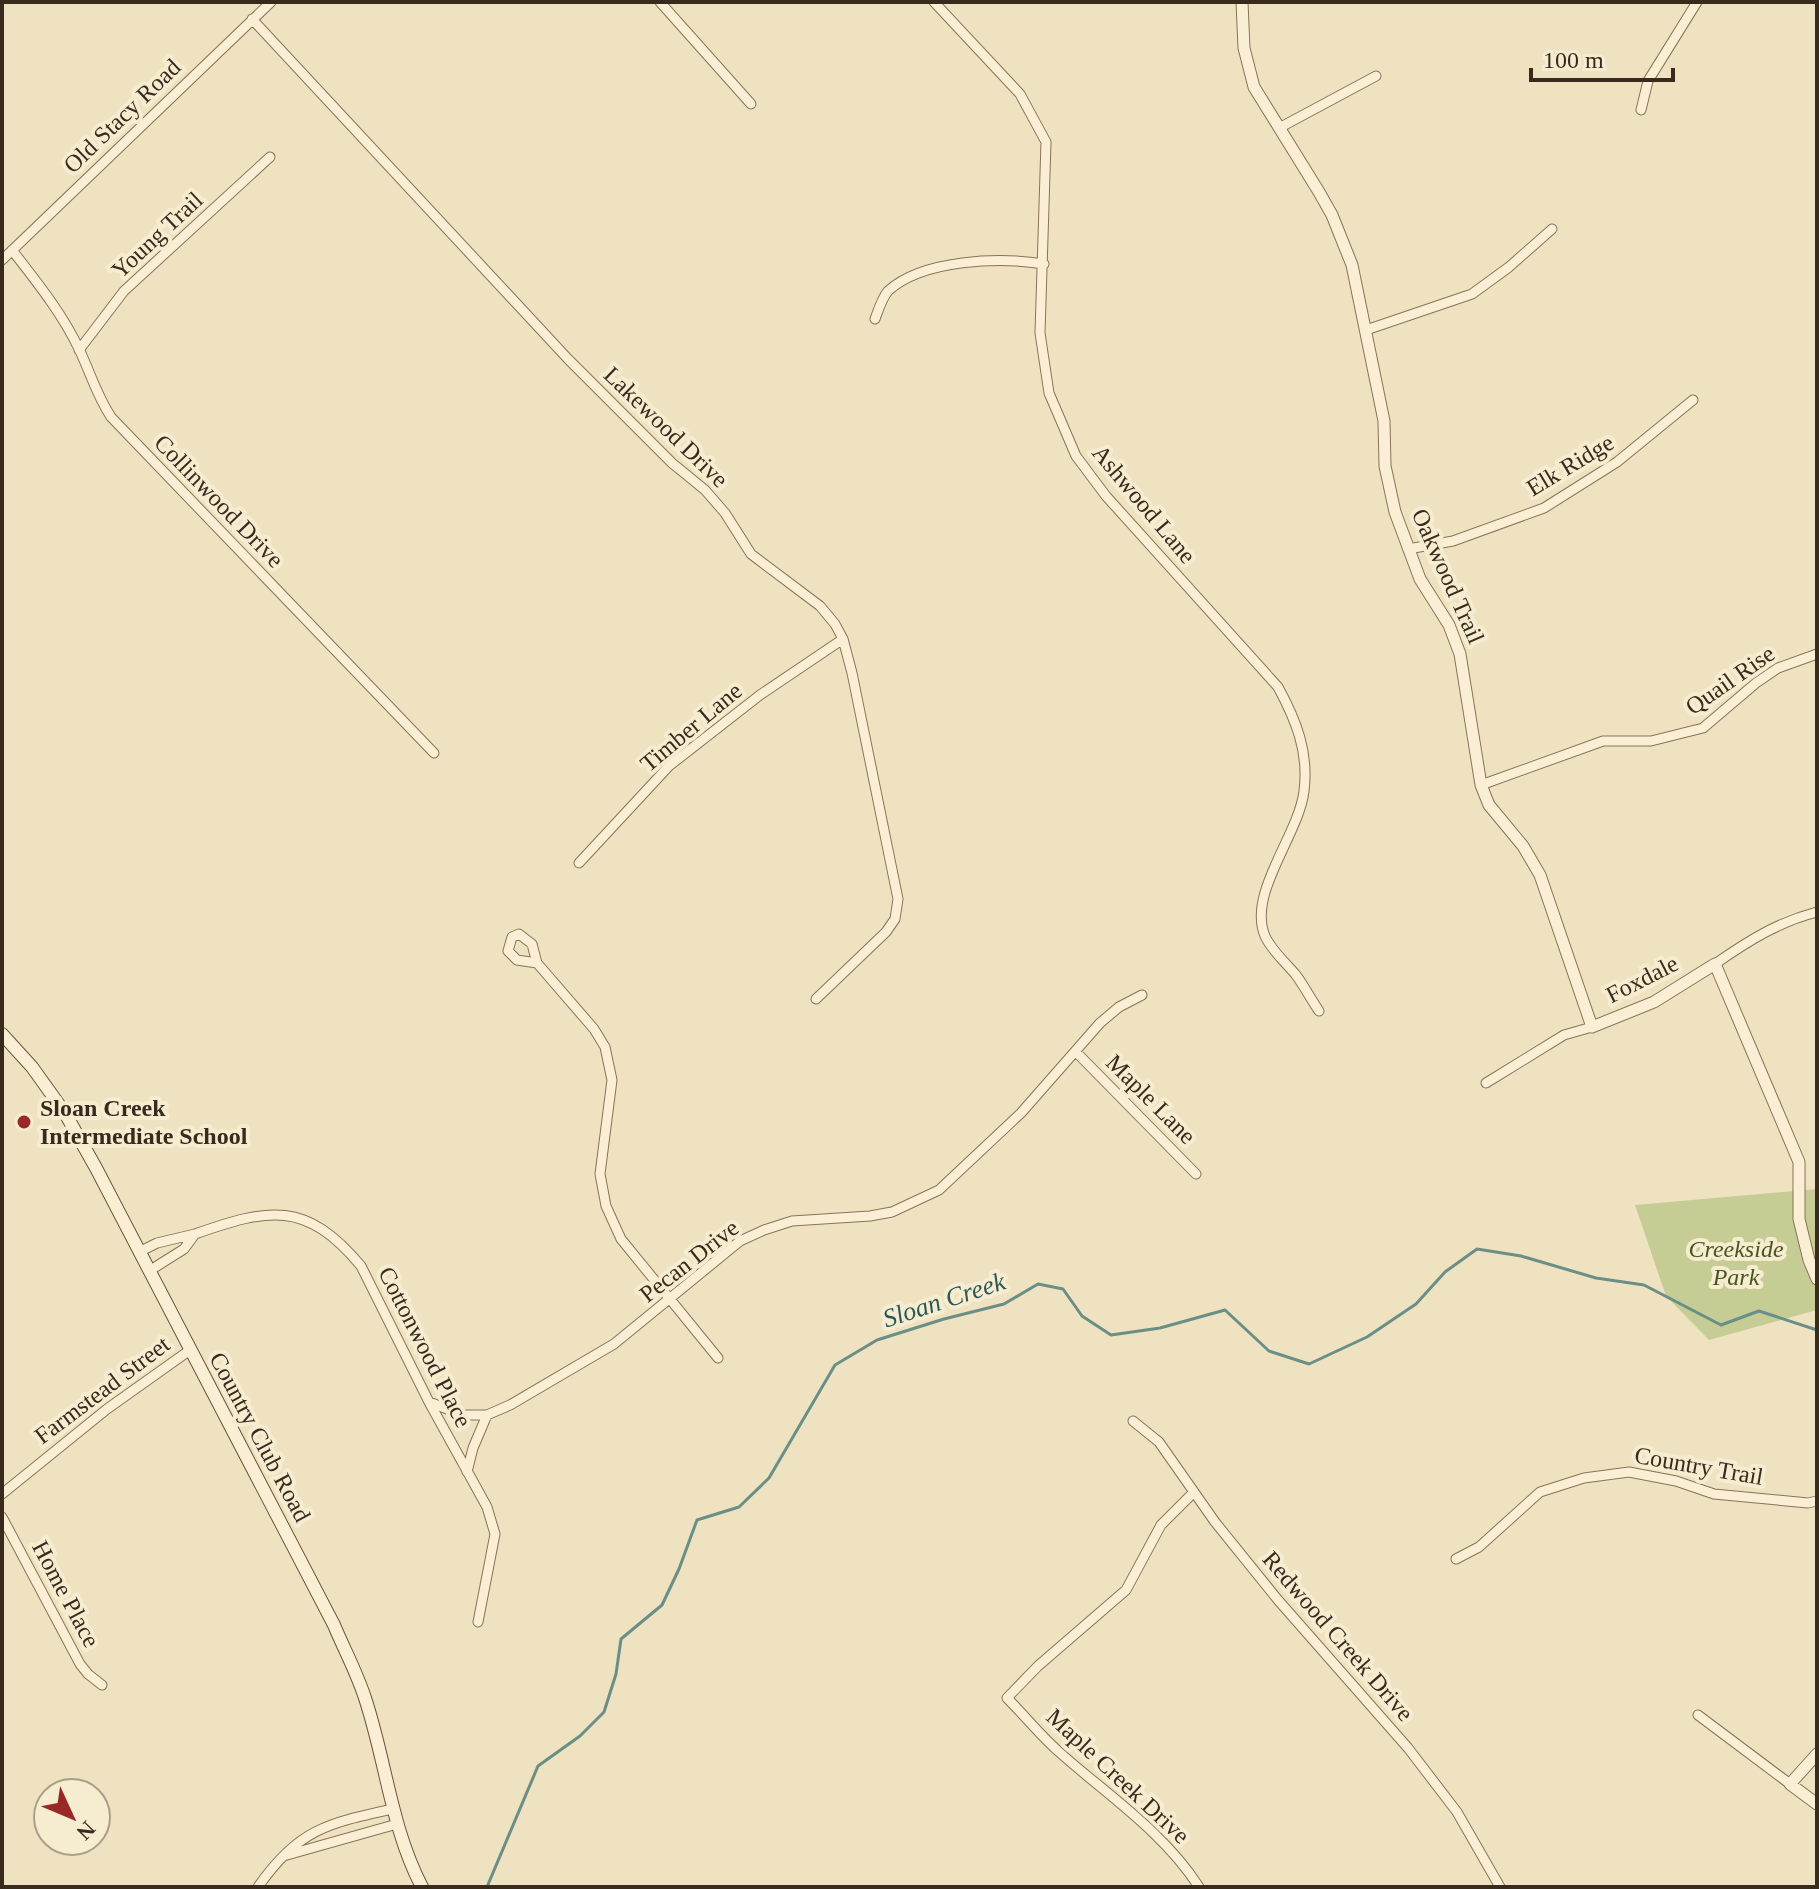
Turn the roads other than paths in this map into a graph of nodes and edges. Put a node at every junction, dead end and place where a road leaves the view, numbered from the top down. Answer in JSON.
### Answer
{"nodes":[{"id":1,"x":271,"y":2,"type":"edge"},
{"id":2,"x":660,"y":2,"type":"edge"},
{"id":3,"x":934,"y":2,"type":"edge"},
{"id":4,"x":1242,"y":2,"type":"edge"},
{"id":5,"x":1697,"y":2,"type":"edge"},
{"id":6,"x":252,"y":19,"type":"junction"},
{"id":7,"x":1376,"y":76,"type":"dead end"},
{"id":8,"x":751,"y":104,"type":"dead end"},
{"id":9,"x":1641,"y":110,"type":"dead end"},
{"id":10,"x":1279,"y":128,"type":"junction"},
{"id":11,"x":270,"y":157,"type":"dead end"},
{"id":12,"x":1552,"y":229,"type":"dead end"},
{"id":13,"x":12,"y":250,"type":"junction"},
{"id":14,"x":2,"y":260,"type":"edge"},
{"id":15,"x":1044,"y":264,"type":"junction"},
{"id":16,"x":875,"y":319,"type":"dead end"},
{"id":17,"x":1366,"y":330,"type":"junction"},
{"id":18,"x":79,"y":350,"type":"junction"},
{"id":19,"x":1693,"y":400,"type":"dead end"},
{"id":20,"x":1408,"y":549,"type":"junction"},
{"id":21,"x":843,"y":639,"type":"junction"},
{"id":22,"x":1817,"y":654,"type":"edge"},
{"id":23,"x":434,"y":753,"type":"dead end"},
{"id":24,"x":1481,"y":785,"type":"junction"},
{"id":25,"x":579,"y":863,"type":"dead end"},
{"id":26,"x":1817,"y":912,"type":"edge"},
{"id":27,"x":537,"y":963,"type":"dead end"},
{"id":28,"x":1715,"y":964,"type":"junction"},
{"id":29,"x":1142,"y":995,"type":"dead end"},
{"id":30,"x":816,"y":999,"type":"dead end"},
{"id":31,"x":1319,"y":1011,"type":"dead end"},
{"id":32,"x":1592,"y":1027,"type":"junction"},
{"id":33,"x":2,"y":1034,"type":"edge"},
{"id":34,"x":1076,"y":1052,"type":"junction"},
{"id":35,"x":1486,"y":1083,"type":"dead end"},
{"id":36,"x":1196,"y":1174,"type":"dead end"},
{"id":37,"x":195,"y":1234,"type":"junction"},
{"id":38,"x":139,"y":1252,"type":"junction"},
{"id":39,"x":149,"y":1271,"type":"junction"},
{"id":40,"x":1817,"y":1279,"type":"edge"},
{"id":41,"x":669,"y":1300,"type":"junction"},
{"id":42,"x":190,"y":1350,"type":"junction"},
{"id":43,"x":718,"y":1358,"type":"dead end"},
{"id":44,"x":429,"y":1402,"type":"junction"},
{"id":45,"x":487,"y":1415,"type":"junction"},
{"id":46,"x":1133,"y":1421,"type":"dead end"},
{"id":47,"x":467,"y":1472,"type":"junction"},
{"id":48,"x":1194,"y":1492,"type":"junction"},
{"id":49,"x":2,"y":1494,"type":"edge"},
{"id":50,"x":1817,"y":1501,"type":"edge"},
{"id":51,"x":2,"y":1517,"type":"edge"},
{"id":52,"x":1456,"y":1559,"type":"dead end"},
{"id":53,"x":478,"y":1622,"type":"dead end"},
{"id":54,"x":102,"y":1685,"type":"dead end"},
{"id":55,"x":1698,"y":1715,"type":"dead end"},
{"id":56,"x":1817,"y":1754,"type":"edge"},
{"id":57,"x":1790,"y":1784,"type":"junction"},
{"id":58,"x":1817,"y":1804,"type":"edge"},
{"id":59,"x":393,"y":1809,"type":"junction"},
{"id":60,"x":397,"y":1824,"type":"junction"},
{"id":61,"x":284,"y":1856,"type":"junction"},
{"id":62,"x":258,"y":1887,"type":"edge"},
{"id":63,"x":422,"y":1887,"type":"edge"},
{"id":64,"x":1199,"y":1887,"type":"edge"},
{"id":65,"x":1500,"y":1887,"type":"edge"}],
"edges":[{"from":1,"to":6,"type":"street","name":"Old Stacy Road"},
{"from":2,"to":8,"type":"street"},
{"from":3,"to":15,"type":"street","name":"Ashwood Lane"},
{"from":4,"to":10,"type":"street","name":"Oakwood Trail"},
{"from":5,"to":9,"type":"street"},
{"from":6,"to":13,"type":"street","name":"Old Stacy Road"},
{"from":6,"to":21,"type":"street","name":"Lakewood Drive"},
{"from":7,"to":10,"type":"street"},
{"from":10,"to":17,"type":"street","name":"Oakwood Trail"},
{"from":11,"to":18,"type":"street","name":"Young Trail"},
{"from":12,"to":17,"type":"street"},
{"from":13,"to":14,"type":"street","name":"Old Stacy Road"},
{"from":13,"to":18,"type":"street","name":"Collinwood Drive"},
{"from":15,"to":16,"type":"street"},
{"from":15,"to":31,"type":"street","name":"Ashwood Lane"},
{"from":17,"to":20,"type":"street","name":"Oakwood Trail"},
{"from":18,"to":23,"type":"street","name":"Collinwood Drive"},
{"from":19,"to":20,"type":"street","name":"Elk Ridge"},
{"from":20,"to":24,"type":"street","name":"Oakwood Trail"},
{"from":21,"to":25,"type":"street","name":"Timber Lane"},
{"from":21,"to":30,"type":"street","name":"Lakewood Drive"},
{"from":22,"to":24,"type":"street","name":"Quail Rise"},
{"from":24,"to":32,"type":"street","name":"Oakwood Trail"},
{"from":26,"to":28,"type":"street","name":"Foxdale"},
{"from":27,"to":41,"type":"street"},
{"from":28,"to":32,"type":"street","name":"Foxdale"},
{"from":28,"to":40,"type":"street"},
{"from":29,"to":34,"type":"street","name":"Pecan Drive"},
{"from":32,"to":35,"type":"street","name":"Foxdale"},
{"from":33,"to":38,"type":"main road","name":"Country Club Road"},
{"from":34,"to":36,"type":"street","name":"Maple Lane"},
{"from":34,"to":41,"type":"street","name":"Pecan Drive"},
{"from":37,"to":38,"type":"street","name":"Cottonwood Place"},
{"from":37,"to":39,"type":"street","name":"Cottonwood Place"},
{"from":37,"to":44,"type":"street","name":"Cottonwood Place"},
{"from":38,"to":39,"type":"main road","name":"Country Club Road"},
{"from":39,"to":42,"type":"main road","name":"Country Club Road"},
{"from":41,"to":43,"type":"street"},
{"from":41,"to":45,"type":"street","name":"Pecan Drive"},
{"from":42,"to":49,"type":"street","name":"Farmstead Street"},
{"from":42,"to":59,"type":"main road","name":"Country Club Road"},
{"from":44,"to":45,"type":"street"},
{"from":44,"to":47,"type":"street","name":"Cottonwood Place"},
{"from":45,"to":47,"type":"street"},
{"from":46,"to":48,"type":"street","name":"Redwood Creek Drive"},
{"from":47,"to":53,"type":"street","name":"Cottonwood Place"},
{"from":48,"to":64,"type":"street","name":"Maple Creek Drive"},
{"from":48,"to":65,"type":"street","name":"Redwood Creek Drive"},
{"from":50,"to":52,"type":"street","name":"Country Trail"},
{"from":51,"to":54,"type":"street","name":"Home Place"},
{"from":55,"to":57,"type":"street"},
{"from":56,"to":57,"type":"street"},
{"from":57,"to":58,"type":"street"},
{"from":59,"to":60,"type":"main road","name":"Country Club Road"},
{"from":59,"to":61,"type":"street"},
{"from":60,"to":61,"type":"street"},
{"from":60,"to":63,"type":"main road","name":"Country Club Road"},
{"from":61,"to":62,"type":"street"}]}
